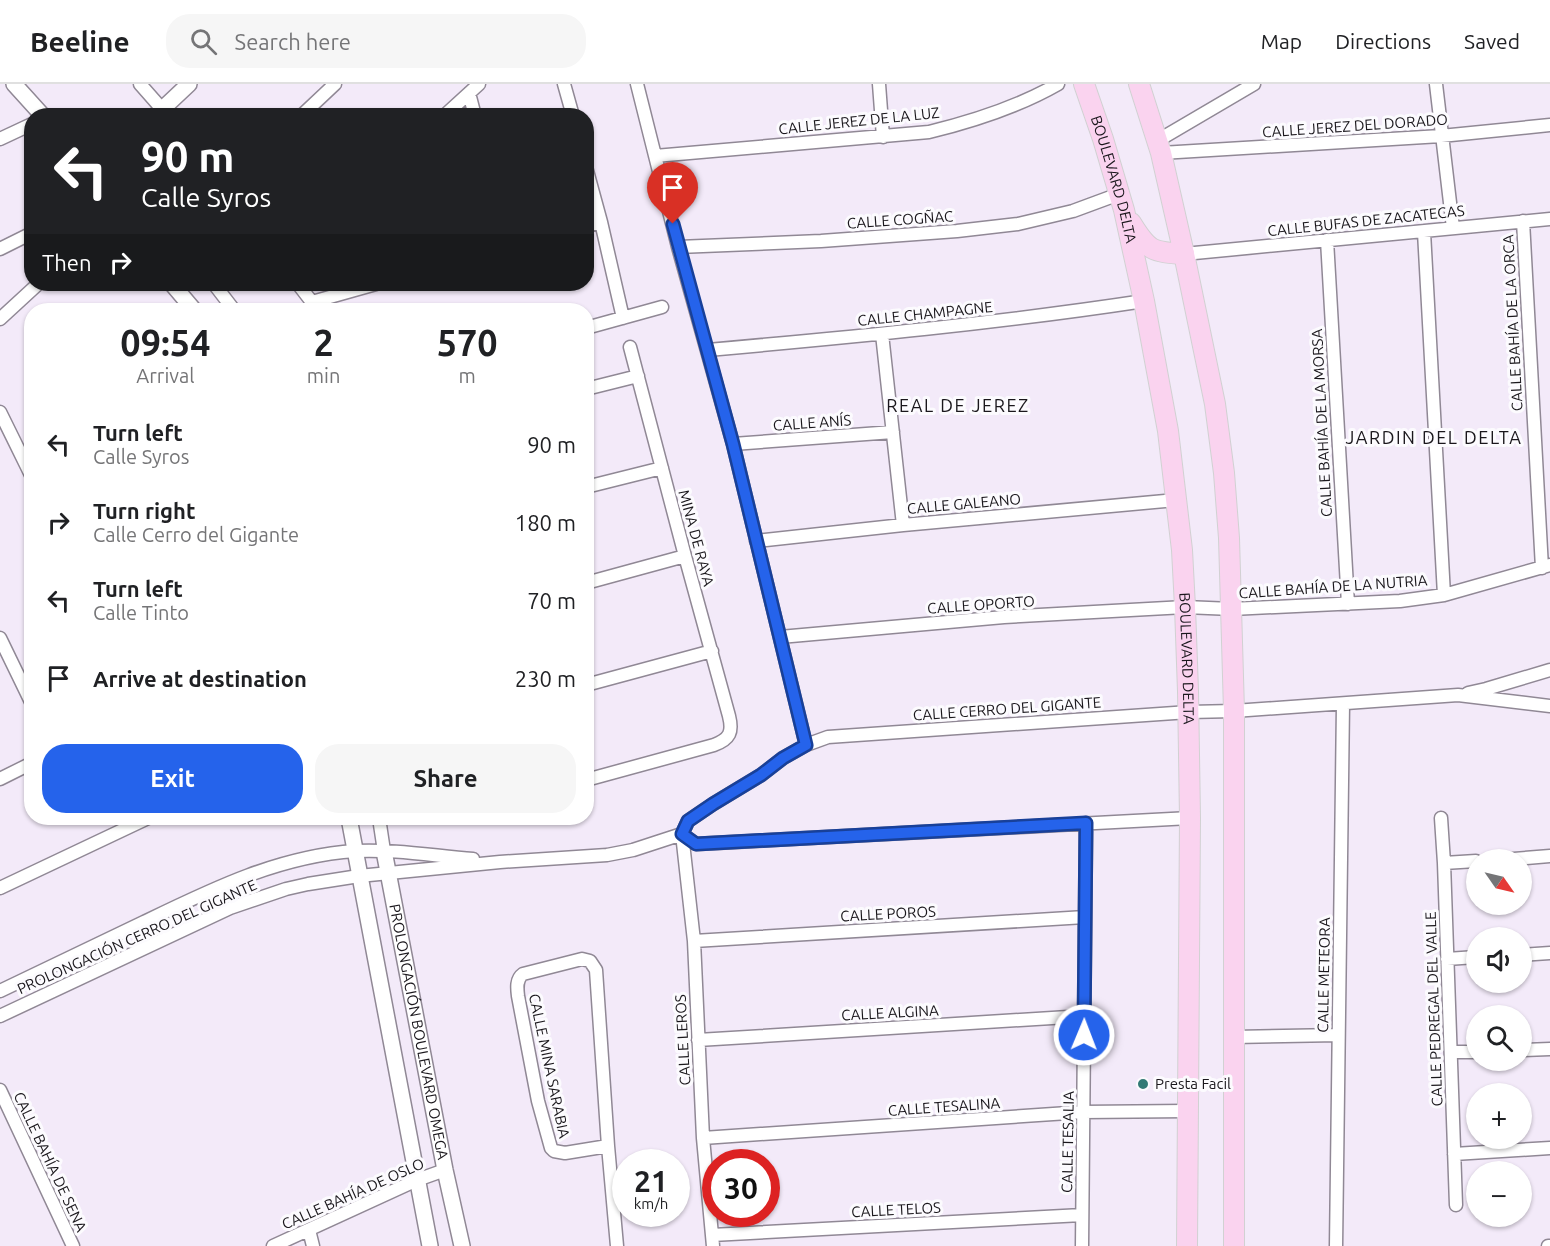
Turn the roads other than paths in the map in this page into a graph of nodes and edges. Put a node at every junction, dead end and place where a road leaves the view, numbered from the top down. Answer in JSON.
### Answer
{"nodes":[{"id":1,"x":14,"y":84,"type":"edge"},
{"id":2,"x":140,"y":84,"type":"edge"},
{"id":3,"x":189,"y":84,"type":"edge"},
{"id":4,"x":335,"y":84,"type":"edge"},
{"id":5,"x":479,"y":84,"type":"edge"},
{"id":6,"x":564,"y":84,"type":"edge"},
{"id":7,"x":637,"y":84,"type":"edge"},
{"id":8,"x":879,"y":84,"type":"edge"},
{"id":9,"x":1059,"y":84,"type":"edge"},
{"id":10,"x":1084,"y":84,"type":"edge"},
{"id":11,"x":1139,"y":84,"type":"edge"},
{"id":12,"x":1254,"y":84,"type":"edge"},
{"id":13,"x":1436,"y":84,"type":"edge"},
{"id":14,"x":469,"y":93,"type":"junction"},
{"id":15,"x":36,"y":108,"type":"edge"},
{"id":16,"x":156,"y":108,"type":"edge"},
{"id":17,"x":163,"y":108,"type":"edge"},
{"id":18,"x":310,"y":108,"type":"edge"},
{"id":19,"x":453,"y":108,"type":"edge"},
{"id":20,"x":473,"y":108,"type":"edge"},
{"id":21,"x":571,"y":108,"type":"edge"},
{"id":22,"x":1550,"y":125,"type":"edge"},
{"id":23,"x":24,"y":128,"type":"edge"},
{"id":24,"x":1441,"y":136,"type":"junction"},
{"id":25,"x":883,"y":137,"type":"junction"},
{"id":26,"x":0,"y":139,"type":"edge"},
{"id":27,"x":1159,"y":147,"type":"junction"},
{"id":28,"x":656,"y":156,"type":"junction"},
{"id":29,"x":594,"y":196,"type":"edge"},
{"id":30,"x":1122,"y":202,"type":"junction"},
{"id":31,"x":1550,"y":219,"type":"edge"},
{"id":32,"x":1522,"y":221,"type":"junction"},
{"id":33,"x":601,"y":222,"type":"junction"},
{"id":34,"x":594,"y":224,"type":"edge"},
{"id":35,"x":1453,"y":228,"type":"junction"},
{"id":36,"x":1424,"y":232,"type":"junction"},
{"id":37,"x":24,"y":237,"type":"edge"},
{"id":38,"x":1327,"y":240,"type":"junction"},
{"id":39,"x":678,"y":247,"type":"junction"},
{"id":40,"x":0,"y":249,"type":"edge"},
{"id":41,"x":1185,"y":254,"type":"junction"},
{"id":42,"x":30,"y":291,"type":"edge"},
{"id":43,"x":178,"y":291,"type":"edge"},
{"id":44,"x":219,"y":291,"type":"edge"},
{"id":45,"x":303,"y":291,"type":"edge"},
{"id":46,"x":357,"y":291,"type":"edge"},
{"id":47,"x":1144,"y":301,"type":"junction"},
{"id":48,"x":188,"y":303,"type":"edge"},
{"id":49,"x":229,"y":303,"type":"edge"},
{"id":50,"x":313,"y":303,"type":"edge"},
{"id":51,"x":323,"y":303,"type":"edge"},
{"id":52,"x":662,"y":307,"type":"dead end"},
{"id":53,"x":623,"y":318,"type":"junction"},
{"id":54,"x":0,"y":319,"type":"edge"},
{"id":55,"x":594,"y":326,"type":"edge"},
{"id":56,"x":882,"y":334,"type":"junction"},
{"id":57,"x":630,"y":346,"type":"dead end"},
{"id":58,"x":708,"y":350,"type":"junction"},
{"id":59,"x":638,"y":376,"type":"junction"},
{"id":60,"x":594,"y":387,"type":"edge"},
{"id":61,"x":0,"y":412,"type":"edge"},
{"id":62,"x":893,"y":432,"type":"junction"},
{"id":63,"x":733,"y":444,"type":"junction"},
{"id":64,"x":24,"y":461,"type":"edge"},
{"id":65,"x":662,"y":468,"type":"junction"},
{"id":66,"x":594,"y":485,"type":"edge"},
{"id":67,"x":1176,"y":500,"type":"junction"},
{"id":68,"x":903,"y":525,"type":"junction"},
{"id":69,"x":756,"y":541,"type":"junction"},
{"id":70,"x":685,"y":556,"type":"junction"},
{"id":71,"x":1546,"y":567,"type":"edge"},
{"id":72,"x":594,"y":581,"type":"edge"},
{"id":73,"x":1444,"y":595,"type":"junction"},
{"id":74,"x":1348,"y":604,"type":"junction"},
{"id":75,"x":1185,"y":607,"type":"junction"},
{"id":76,"x":1232,"y":609,"type":"junction"},
{"id":77,"x":780,"y":637,"type":"junction"},
{"id":78,"x":0,"y":638,"type":"edge"},
{"id":79,"x":712,"y":651,"type":"junction"},
{"id":80,"x":1550,"y":670,"type":"edge"},
{"id":81,"x":594,"y":683,"type":"edge"},
{"id":82,"x":24,"y":688,"type":"edge"},
{"id":83,"x":1458,"y":695,"type":"junction"},
{"id":84,"x":1343,"y":704,"type":"junction"},
{"id":85,"x":1550,"y":706,"type":"edge"},
{"id":86,"x":1234,"y":711,"type":"junction"},
{"id":87,"x":1188,"y":712,"type":"junction"},
{"id":88,"x":806,"y":745,"type":"junction"},
{"id":89,"x":24,"y":767,"type":"edge"},
{"id":90,"x":594,"y":778,"type":"edge"},
{"id":91,"x":0,"y":779,"type":"edge"},
{"id":92,"x":1190,"y":818,"type":"junction"},
{"id":93,"x":1441,"y":818,"type":"dead end"},
{"id":94,"x":1086,"y":823,"type":"junction"},
{"id":95,"x":132,"y":825,"type":"edge"},
{"id":96,"x":350,"y":825,"type":"edge"},
{"id":97,"x":380,"y":825,"type":"edge"},
{"id":98,"x":682,"y":834,"type":"junction"},
{"id":99,"x":355,"y":851,"type":"junction"},
{"id":100,"x":384,"y":851,"type":"junction"},
{"id":101,"x":1550,"y":856,"type":"edge"},
{"id":102,"x":1532,"y":857,"type":"edge"},
{"id":103,"x":500,"y":862,"type":"junction"},
{"id":104,"x":1466,"y":862,"type":"edge"},
{"id":105,"x":1444,"y":863,"type":"junction"},
{"id":106,"x":388,"y":874,"type":"junction"},
{"id":107,"x":359,"y":876,"type":"junction"},
{"id":108,"x":0,"y":888,"type":"edge"},
{"id":109,"x":1085,"y":917,"type":"junction"},
{"id":110,"x":693,"y":941,"type":"junction"},
{"id":111,"x":1550,"y":953,"type":"edge"},
{"id":112,"x":1532,"y":954,"type":"edge"},
{"id":113,"x":1466,"y":958,"type":"edge"},
{"id":114,"x":1447,"y":959,"type":"junction"},
{"id":115,"x":0,"y":991,"type":"edge"},
{"id":116,"x":0,"y":1016,"type":"edge"},
{"id":117,"x":1084,"y":1016,"type":"junction"},
{"id":118,"x":1338,"y":1035,"type":"junction"},
{"id":119,"x":1234,"y":1037,"type":"junction"},
{"id":120,"x":698,"y":1040,"type":"junction"},
{"id":121,"x":1532,"y":1050,"type":"edge"},
{"id":122,"x":1550,"y":1050,"type":"edge"},
{"id":123,"x":1451,"y":1052,"type":"junction"},
{"id":124,"x":1466,"y":1052,"type":"edge"},
{"id":125,"x":0,"y":1090,"type":"edge"},
{"id":126,"x":1187,"y":1111,"type":"junction"},
{"id":127,"x":1083,"y":1112,"type":"junction"},
{"id":128,"x":703,"y":1138,"type":"junction"},
{"id":129,"x":608,"y":1146,"type":"junction"},
{"id":130,"x":1550,"y":1148,"type":"edge"},
{"id":131,"x":1454,"y":1154,"type":"junction"},
{"id":132,"x":445,"y":1170,"type":"junction"},
{"id":133,"x":417,"y":1180,"type":"junction"},
{"id":134,"x":1455,"y":1205,"type":"dead end"},
{"id":135,"x":1082,"y":1215,"type":"junction"},
{"id":136,"x":309,"y":1230,"type":"junction"},
{"id":137,"x":712,"y":1241,"type":"edge"},
{"id":138,"x":73,"y":1246,"type":"edge"},
{"id":139,"x":273,"y":1246,"type":"edge"},
{"id":140,"x":313,"y":1246,"type":"edge"},
{"id":141,"x":429,"y":1246,"type":"edge"},
{"id":142,"x":462,"y":1246,"type":"edge"},
{"id":143,"x":617,"y":1246,"type":"edge"},
{"id":144,"x":1082,"y":1246,"type":"edge"},
{"id":145,"x":1187,"y":1246,"type":"edge"},
{"id":146,"x":1234,"y":1246,"type":"edge"},
{"id":147,"x":1336,"y":1246,"type":"edge"}],
"edges":[{"from":1,"to":15,"type":"street"},
{"from":2,"to":16,"type":"street"},
{"from":3,"to":17,"type":"street"},
{"from":4,"to":18,"type":"street"},
{"from":5,"to":14,"type":"street"},
{"from":6,"to":21,"type":"street"},
{"from":7,"to":28,"type":"street"},
{"from":8,"to":25,"type":"street"},
{"from":9,"to":25,"type":"street","name":"CALLE JEREZ DE LA LUZ"},
{"from":10,"to":30,"type":"main road","name":"BOULEVARD DELTA"},
{"from":11,"to":27,"type":"main road"},
{"from":12,"to":27,"type":"street"},
{"from":13,"to":24,"type":"street"},
{"from":14,"to":19,"type":"street"},
{"from":14,"to":20,"type":"street"},
{"from":22,"to":24,"type":"street","name":"CALLE JEREZ DEL DORADO"},
{"from":23,"to":26,"type":"street"},
{"from":24,"to":27,"type":"street","name":"CALLE JEREZ DEL DORADO"},
{"from":24,"to":35,"type":"street"},
{"from":25,"to":28,"type":"street","name":"CALLE JEREZ DE LA LUZ"},
{"from":27,"to":41,"type":"main road"},
{"from":28,"to":39,"type":"street"},
{"from":29,"to":33,"type":"street"},
{"from":30,"to":39,"type":"street","name":"CALLE COGÑAC"},
{"from":30,"to":41,"type":"main road"},
{"from":30,"to":47,"type":"main road","name":"BOULEVARD DELTA"},
{"from":31,"to":32,"type":"street","name":"CALLE BUFAS DE ZACATECAS"},
{"from":32,"to":35,"type":"street","name":"CALLE BUFAS DE ZACATECAS"},
{"from":32,"to":71,"type":"street","name":"CALLE BAHÍA DE LA ORCA"},
{"from":33,"to":34,"type":"street"},
{"from":33,"to":53,"type":"street"},
{"from":35,"to":36,"type":"street","name":"CALLE BUFAS DE ZACATECAS"},
{"from":36,"to":38,"type":"street","name":"CALLE BUFAS DE ZACATECAS"},
{"from":36,"to":73,"type":"street"},
{"from":37,"to":40,"type":"street"},
{"from":38,"to":41,"type":"street","name":"CALLE BUFAS DE ZACATECAS"},
{"from":38,"to":74,"type":"street","name":"CALLE BAHÍA DE LA MORSA"},
{"from":39,"to":58,"type":"street"},
{"from":41,"to":76,"type":"main road"},
{"from":42,"to":54,"type":"street"},
{"from":43,"to":48,"type":"street"},
{"from":44,"to":49,"type":"street"},
{"from":45,"to":50,"type":"street"},
{"from":46,"to":51,"type":"street"},
{"from":47,"to":56,"type":"street","name":"CALLE CHAMPAGNE"},
{"from":47,"to":67,"type":"main road","name":"BOULEVARD DELTA"},
{"from":52,"to":53,"type":"street"},
{"from":53,"to":55,"type":"street"},
{"from":56,"to":58,"type":"street","name":"CALLE CHAMPAGNE"},
{"from":56,"to":62,"type":"street"},
{"from":57,"to":59,"type":"street","name":"MINA DE RAYA"},
{"from":58,"to":63,"type":"street"},
{"from":59,"to":60,"type":"street"},
{"from":59,"to":65,"type":"street","name":"MINA DE RAYA"},
{"from":61,"to":64,"type":"street"},
{"from":62,"to":63,"type":"street","name":"CALLE ANÍS"},
{"from":62,"to":68,"type":"street"},
{"from":63,"to":69,"type":"street"},
{"from":65,"to":66,"type":"street"},
{"from":65,"to":70,"type":"street","name":"MINA DE RAYA"},
{"from":67,"to":68,"type":"street","name":"CALLE GALEANO"},
{"from":67,"to":75,"type":"main road","name":"BOULEVARD DELTA"},
{"from":68,"to":69,"type":"street","name":"CALLE GALEANO"},
{"from":69,"to":77,"type":"street"},
{"from":70,"to":72,"type":"street"},
{"from":70,"to":79,"type":"street","name":"MINA DE RAYA"},
{"from":71,"to":73,"type":"street","name":"CALLE BAHÍA DE LA NUTRIA"},
{"from":73,"to":74,"type":"street","name":"CALLE BAHÍA DE LA NUTRIA"},
{"from":74,"to":76,"type":"street","name":"CALLE BAHÍA DE LA NUTRIA"},
{"from":75,"to":76,"type":"street","name":"CALLE BAHÍA DE LA NUTRIA"},
{"from":75,"to":77,"type":"street","name":"CALLE OPORTO"},
{"from":75,"to":87,"type":"main road","name":"BOULEVARD DELTA"},
{"from":76,"to":86,"type":"main road"},
{"from":77,"to":88,"type":"street"},
{"from":78,"to":82,"type":"street"},
{"from":79,"to":81,"type":"street"},
{"from":79,"to":90,"type":"street","name":"MINA DE RAYA"},
{"from":80,"to":83,"type":"street"},
{"from":83,"to":84,"type":"street","name":"CALLE CERRO DEL GIGANTE"},
{"from":83,"to":85,"type":"street","name":"CALLE CERRO DEL GIGANTE"},
{"from":84,"to":86,"type":"street","name":"CALLE CERRO DEL GIGANTE"},
{"from":84,"to":118,"type":"street","name":"CALLE METEORA"},
{"from":86,"to":87,"type":"street","name":"CALLE CERRO DEL GIGANTE"},
{"from":86,"to":119,"type":"main road"},
{"from":87,"to":88,"type":"street","name":"CALLE CERRO DEL GIGANTE"},
{"from":87,"to":92,"type":"main road","name":"BOULEVARD DELTA"},
{"from":88,"to":98,"type":"street","name":"CALLE CERRO DEL GIGANTE"},
{"from":89,"to":91,"type":"street"},
{"from":92,"to":94,"type":"street"},
{"from":92,"to":126,"type":"main road","name":"BOULEVARD DELTA"},
{"from":93,"to":105,"type":"street","name":"CALLE PEDREGAL DEL VALLE"},
{"from":94,"to":98,"type":"street"},
{"from":94,"to":109,"type":"street","name":"CALLE TESALIA"},
{"from":95,"to":108,"type":"street"},
{"from":96,"to":99,"type":"street","name":"PROLONGACIÓN BOULEVARD OMEGA"},
{"from":97,"to":100,"type":"street","name":"PROLONGACIÓN BOULEVARD OMEGA"},
{"from":98,"to":103,"type":"street"},
{"from":98,"to":110,"type":"street","name":"CALLE LEROS"},
{"from":99,"to":100,"type":"street"},
{"from":99,"to":107,"type":"street","name":"PROLONGACIÓN BOULEVARD OMEGA"},
{"from":99,"to":115,"type":"street","name":"PROLONGACIÓN CERRO DEL GIGANTE"},
{"from":100,"to":103,"type":"street"},
{"from":100,"to":106,"type":"street","name":"PROLONGACIÓN BOULEVARD OMEGA"},
{"from":101,"to":102,"type":"street"},
{"from":103,"to":106,"type":"street"},
{"from":104,"to":105,"type":"street"},
{"from":105,"to":114,"type":"street","name":"CALLE PEDREGAL DEL VALLE"},
{"from":106,"to":107,"type":"street"},
{"from":106,"to":132,"type":"street","name":"PROLONGACIÓN BOULEVARD OMEGA"},
{"from":107,"to":116,"type":"street","name":"PROLONGACIÓN CERRO DEL GIGANTE"},
{"from":107,"to":133,"type":"street","name":"PROLONGACIÓN BOULEVARD OMEGA"},
{"from":109,"to":110,"type":"street","name":"CALLE POROS"},
{"from":109,"to":117,"type":"street","name":"CALLE TESALIA"},
{"from":110,"to":120,"type":"street","name":"CALLE LEROS"},
{"from":111,"to":112,"type":"street"},
{"from":113,"to":114,"type":"street"},
{"from":114,"to":123,"type":"street","name":"CALLE PEDREGAL DEL VALLE"},
{"from":117,"to":120,"type":"street","name":"CALLE ALGINA"},
{"from":117,"to":127,"type":"street","name":"CALLE TESALIA"},
{"from":118,"to":119,"type":"street"},
{"from":118,"to":147,"type":"street","name":"CALLE METEORA"},
{"from":119,"to":146,"type":"main road"},
{"from":120,"to":128,"type":"street","name":"CALLE LEROS"},
{"from":121,"to":122,"type":"street"},
{"from":123,"to":124,"type":"street"},
{"from":123,"to":131,"type":"street","name":"CALLE PEDREGAL DEL VALLE"},
{"from":125,"to":138,"type":"street","name":"CALLE BAHÍA DE SENA"},
{"from":126,"to":127,"type":"street","name":"CALLE TESALINA"},
{"from":126,"to":145,"type":"main road","name":"BOULEVARD DELTA"},
{"from":127,"to":128,"type":"street","name":"CALLE TESALINA"},
{"from":127,"to":135,"type":"street","name":"CALLE TESALIA"},
{"from":128,"to":137,"type":"street","name":"CALLE LEROS"},
{"from":129,"to":129,"type":"street","name":"CALLE MINA SARABIA"},
{"from":129,"to":143,"type":"street","name":"CALLE MINA SARABIA"},
{"from":130,"to":131,"type":"street"},
{"from":131,"to":134,"type":"street","name":"CALLE PEDREGAL DEL VALLE"},
{"from":132,"to":133,"type":"street","name":"CALLE BAHÍA DE OSLO"},
{"from":132,"to":142,"type":"street","name":"PROLONGACIÓN BOULEVARD OMEGA"},
{"from":133,"to":136,"type":"street","name":"CALLE BAHÍA DE OSLO"},
{"from":133,"to":141,"type":"street","name":"PROLONGACIÓN BOULEVARD OMEGA"},
{"from":135,"to":137,"type":"street","name":"CALLE TELOS"},
{"from":135,"to":144,"type":"street","name":"CALLE TESALIA"},
{"from":136,"to":139,"type":"street","name":"CALLE BAHÍA DE OSLO"},
{"from":136,"to":140,"type":"street"}]}
